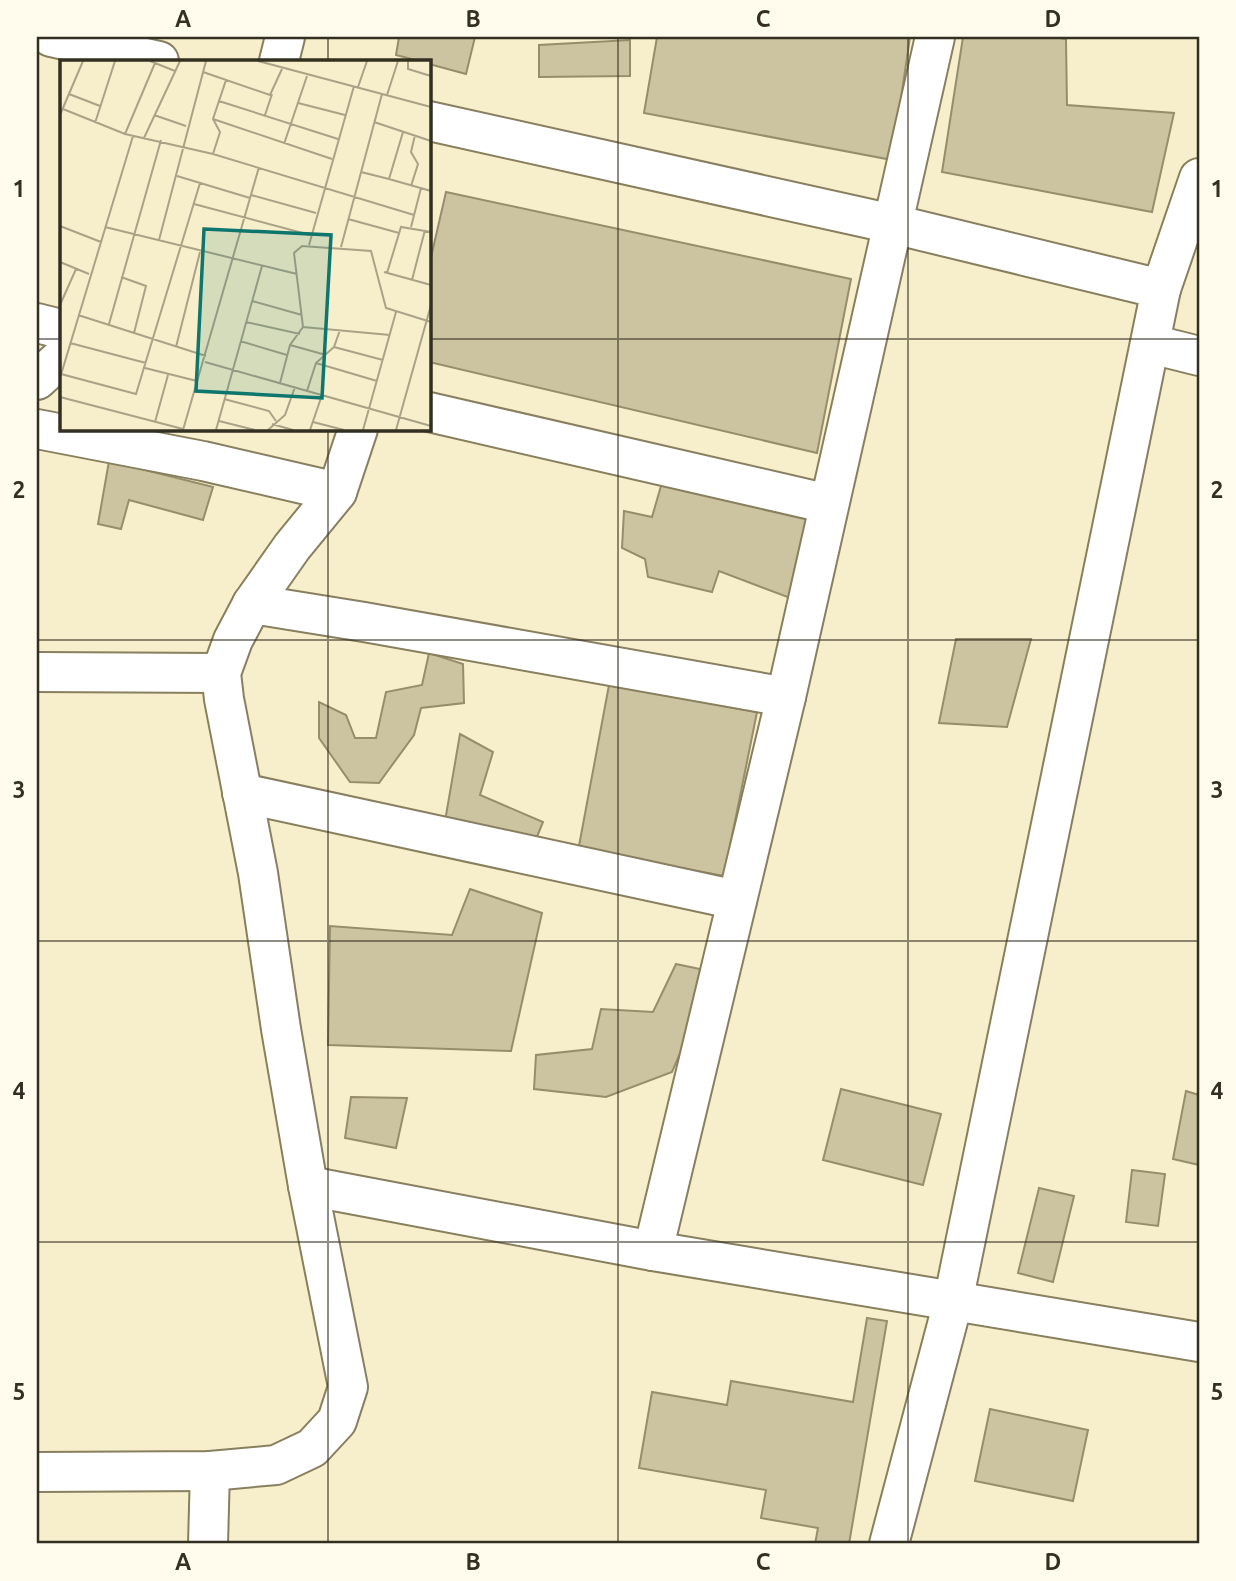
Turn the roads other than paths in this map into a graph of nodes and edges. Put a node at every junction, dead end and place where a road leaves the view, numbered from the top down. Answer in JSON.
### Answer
{"nodes":[{"id":1,"x":51,"y":37,"type":"edge"},
{"id":2,"x":285,"y":37,"type":"edge"},
{"id":3,"x":935,"y":37,"type":"edge"},
{"id":4,"x":151,"y":60,"type":"edge"},
{"id":5,"x":279,"y":60,"type":"edge"},
{"id":6,"x":430,"y":121,"type":"edge"},
{"id":7,"x":1199,"y":178,"type":"edge"},
{"id":8,"x":893,"y":224,"type":"junction"},
{"id":9,"x":1161,"y":289,"type":"junction"},
{"id":10,"x":37,"y":323,"type":"edge"},
{"id":11,"x":60,"y":329,"type":"edge"},
{"id":12,"x":1151,"y":344,"type":"junction"},
{"id":13,"x":1199,"y":356,"type":"edge"},
{"id":14,"x":60,"y":359,"type":"edge"},
{"id":15,"x":37,"y":380,"type":"edge"},
{"id":16,"x":430,"y":412,"type":"edge"},
{"id":17,"x":37,"y":429,"type":"edge"},
{"id":18,"x":358,"y":430,"type":"edge"},
{"id":19,"x":337,"y":492,"type":"junction"},
{"id":20,"x":829,"y":504,"type":"junction"},
{"id":21,"x":251,"y":604,"type":"junction"},
{"id":22,"x":37,"y":672,"type":"edge"},
{"id":23,"x":222,"y":673,"type":"junction"},
{"id":24,"x":786,"y":697,"type":"junction"},
{"id":25,"x":242,"y":793,"type":"junction"},
{"id":26,"x":737,"y":900,"type":"junction"},
{"id":27,"x":308,"y":1186,"type":"junction"},
{"id":28,"x":653,"y":1251,"type":"junction"},
{"id":29,"x":953,"y":1302,"type":"junction"},
{"id":30,"x":1199,"y":1342,"type":"edge"},
{"id":31,"x":210,"y":1471,"type":"junction"},
{"id":32,"x":37,"y":1472,"type":"edge"},
{"id":33,"x":208,"y":1544,"type":"edge"},
{"id":34,"x":889,"y":1544,"type":"edge"}],
"edges":[{"from":1,"to":4,"type":"street"},
{"from":2,"to":5,"type":"street"},
{"from":3,"to":8,"type":"street"},
{"from":6,"to":8,"type":"street"},
{"from":7,"to":9,"type":"street"},
{"from":8,"to":9,"type":"street"},
{"from":8,"to":20,"type":"street"},
{"from":9,"to":12,"type":"street"},
{"from":10,"to":11,"type":"street"},
{"from":12,"to":13,"type":"street"},
{"from":12,"to":29,"type":"street"},
{"from":14,"to":15,"type":"street"},
{"from":16,"to":20,"type":"street"},
{"from":17,"to":19,"type":"street"},
{"from":18,"to":19,"type":"street"},
{"from":19,"to":21,"type":"street"},
{"from":20,"to":24,"type":"street"},
{"from":21,"to":23,"type":"street"},
{"from":21,"to":24,"type":"street"},
{"from":22,"to":23,"type":"street"},
{"from":23,"to":25,"type":"street"},
{"from":24,"to":26,"type":"street"},
{"from":25,"to":26,"type":"street"},
{"from":25,"to":27,"type":"street"},
{"from":26,"to":28,"type":"street"},
{"from":27,"to":28,"type":"street"},
{"from":27,"to":31,"type":"street"},
{"from":28,"to":29,"type":"street"},
{"from":29,"to":30,"type":"street"},
{"from":29,"to":34,"type":"street"},
{"from":31,"to":32,"type":"street"},
{"from":31,"to":33,"type":"street"}]}
